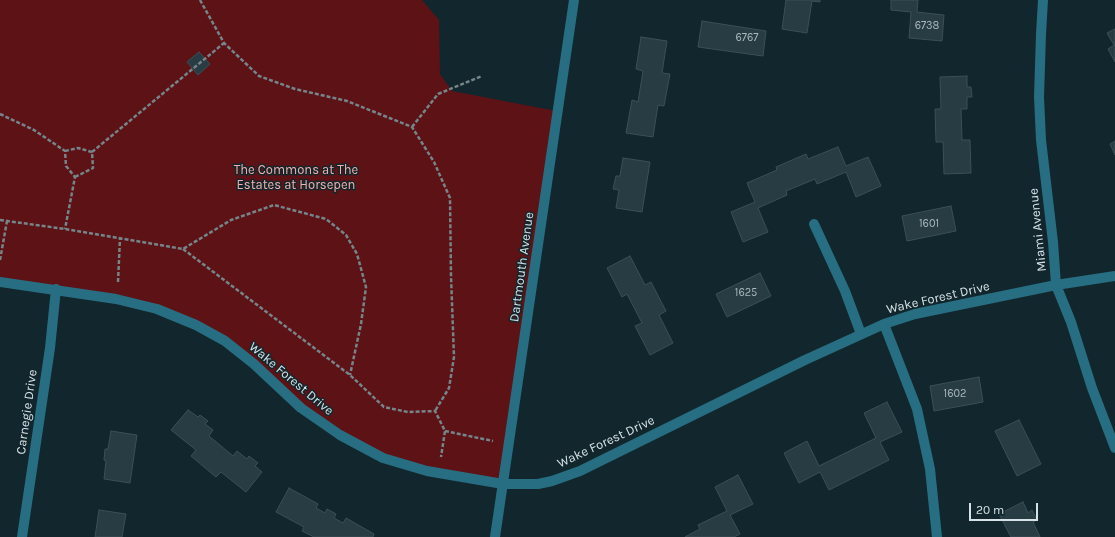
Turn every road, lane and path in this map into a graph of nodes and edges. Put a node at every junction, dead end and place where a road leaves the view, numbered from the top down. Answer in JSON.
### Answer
{"nodes":[{"id":1,"x":200,"y":0,"type":"edge"},
{"id":2,"x":574,"y":0,"type":"edge"},
{"id":3,"x":1044,"y":0,"type":"edge"},
{"id":4,"x":224,"y":44,"type":"junction"},
{"id":5,"x":482,"y":76,"type":"dead end"},
{"id":6,"x":0,"y":114,"type":"edge"},
{"id":7,"x":412,"y":127,"type":"junction"},
{"id":8,"x":65,"y":152,"type":"junction"},
{"id":9,"x":92,"y":152,"type":"junction"},
{"id":10,"x":75,"y":177,"type":"junction"},
{"id":11,"x":0,"y":220,"type":"edge"},
{"id":12,"x":7,"y":221,"type":"junction"},
{"id":13,"x":814,"y":224,"type":"dead end"},
{"id":14,"x":65,"y":229,"type":"junction"},
{"id":15,"x":120,"y":238,"type":"junction"},
{"id":16,"x":183,"y":249,"type":"junction"},
{"id":17,"x":0,"y":260,"type":"edge"},
{"id":18,"x":1115,"y":276,"type":"edge"},
{"id":19,"x":0,"y":282,"type":"edge"},
{"id":20,"x":1056,"y":285,"type":"junction"},
{"id":21,"x":56,"y":290,"type":"junction"},
{"id":22,"x":116,"y":299,"type":"junction"},
{"id":23,"x":884,"y":324,"type":"junction"},
{"id":24,"x":861,"y":334,"type":"junction"},
{"id":25,"x":350,"y":376,"type":"junction"},
{"id":26,"x":435,"y":411,"type":"junction"},
{"id":27,"x":445,"y":431,"type":"junction"},
{"id":28,"x":509,"y":444,"type":"junction"},
{"id":29,"x":1115,"y":448,"type":"edge"},
{"id":30,"x":439,"y":473,"type":"junction"},
{"id":31,"x":503,"y":484,"type":"junction"},
{"id":32,"x":22,"y":537,"type":"edge"},
{"id":33,"x":495,"y":537,"type":"edge"},
{"id":34,"x":937,"y":537,"type":"edge"}],
"edges":[{"from":1,"to":4,"type":"path"},
{"from":2,"to":28,"type":"street","name":"Dartmouth Avenue"},
{"from":3,"to":20,"type":"street","name":"Miami Avenue"},
{"from":4,"to":7,"type":"path"},
{"from":4,"to":9,"type":"path"},
{"from":5,"to":7,"type":"path"},
{"from":6,"to":8,"type":"path"},
{"from":7,"to":26,"type":"path"},
{"from":8,"to":9,"type":"path"},
{"from":8,"to":10,"type":"path"},
{"from":9,"to":10,"type":"path"},
{"from":10,"to":14,"type":"path"},
{"from":11,"to":12,"type":"path"},
{"from":12,"to":14,"type":"path"},
{"from":12,"to":17,"type":"path"},
{"from":13,"to":24,"type":"street"},
{"from":14,"to":15,"type":"path"},
{"from":15,"to":16,"type":"path"},
{"from":15,"to":22,"type":"path"},
{"from":16,"to":25,"type":"path"},
{"from":16,"to":25,"type":"path"},
{"from":18,"to":20,"type":"street","name":"Wake Forest Drive"},
{"from":19,"to":21,"type":"street","name":"Wake Forest Drive"},
{"from":20,"to":23,"type":"street","name":"Wake Forest Drive"},
{"from":20,"to":29,"type":"street","name":"Miami Avenue"},
{"from":21,"to":22,"type":"street","name":"Wake Forest Drive"},
{"from":21,"to":32,"type":"street","name":"Carnegie Drive"},
{"from":22,"to":30,"type":"street","name":"Wake Forest Drive"},
{"from":23,"to":24,"type":"street","name":"Wake Forest Drive"},
{"from":23,"to":34,"type":"street"},
{"from":24,"to":31,"type":"street","name":"Wake Forest Drive"},
{"from":25,"to":26,"type":"path"},
{"from":26,"to":27,"type":"path"},
{"from":27,"to":28,"type":"path"},
{"from":27,"to":30,"type":"path"},
{"from":28,"to":31,"type":"street","name":"Dartmouth Avenue"},
{"from":30,"to":31,"type":"street","name":"Wake Forest Drive"},
{"from":31,"to":33,"type":"street","name":"Dartmouth Avenue"}]}
